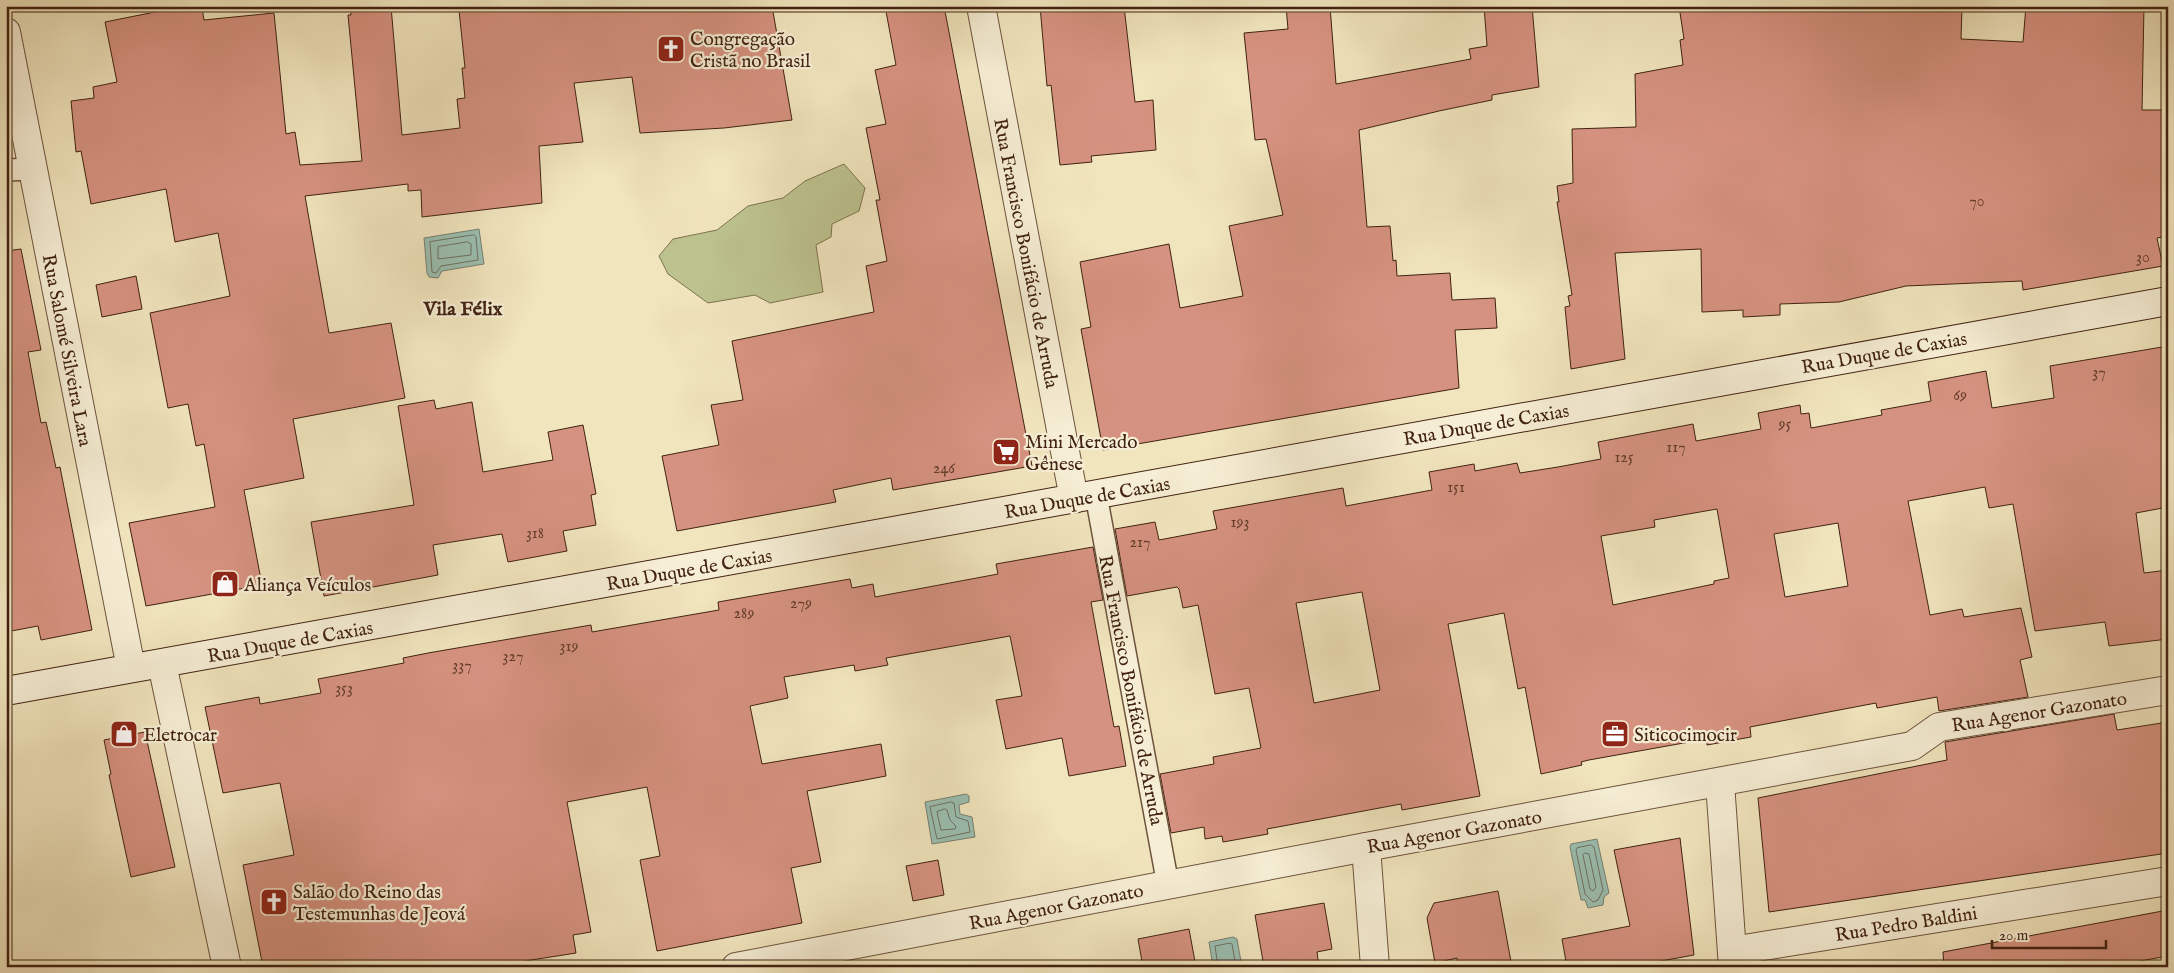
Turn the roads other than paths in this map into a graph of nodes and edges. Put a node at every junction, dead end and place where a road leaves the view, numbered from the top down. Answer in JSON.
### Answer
{"nodes":[{"id":1,"x":981,"y":6,"type":"edge"},
{"id":2,"x":6,"y":32,"type":"edge"},
{"id":3,"x":20,"y":170,"type":"edge"},
{"id":4,"x":2168,"y":301,"type":"edge"},
{"id":5,"x":1085,"y":497,"type":"junction"},
{"id":6,"x":162,"y":664,"type":"junction"},
{"id":7,"x":130,"y":668,"type":"junction"},
{"id":8,"x":2168,"y":690,"type":"edge"},
{"id":9,"x":6,"y":691,"type":"edge"},
{"id":10,"x":1720,"y":783,"type":"junction"},
{"id":11,"x":1366,"y":847,"type":"junction"},
{"id":12,"x":2168,"y":882,"type":"edge"},
{"id":13,"x":1168,"y":885,"type":"junction"},
{"id":14,"x":1733,"y":959,"type":"edge"},
{"id":15,"x":227,"y":967,"type":"edge"},
{"id":16,"x":736,"y":967,"type":"edge"},
{"id":17,"x":1375,"y":967,"type":"edge"}],
"edges":[{"from":1,"to":5,"type":"street","name":"Rua Francisco Bonifácio de Arruda"},
{"from":2,"to":3,"type":"street","name":"Rua Salomé Silveira Lara"},
{"from":3,"to":7,"type":"street","name":"Rua Salomé Silveira Lara"},
{"from":4,"to":5,"type":"street","name":"Rua Duque de Caxias"},
{"from":5,"to":6,"type":"street","name":"Rua Duque de Caxias"},
{"from":5,"to":13,"type":"lane","name":"Rua Francisco Bonifácio de Arruda"},
{"from":6,"to":7,"type":"street","name":"Rua Duque de Caxias"},
{"from":6,"to":15,"type":"street"},
{"from":7,"to":9,"type":"street","name":"Rua Duque de Caxias"},
{"from":8,"to":10,"type":"street","name":"Rua Agenor Gazonato"},
{"from":10,"to":11,"type":"street","name":"Rua Agenor Gazonato"},
{"from":10,"to":14,"type":"street"},
{"from":11,"to":13,"type":"street","name":"Rua Agenor Gazonato"},
{"from":11,"to":17,"type":"street"},
{"from":12,"to":14,"type":"street","name":"Rua Pedro Baldini"},
{"from":13,"to":16,"type":"street","name":"Rua Agenor Gazonato"}]}
